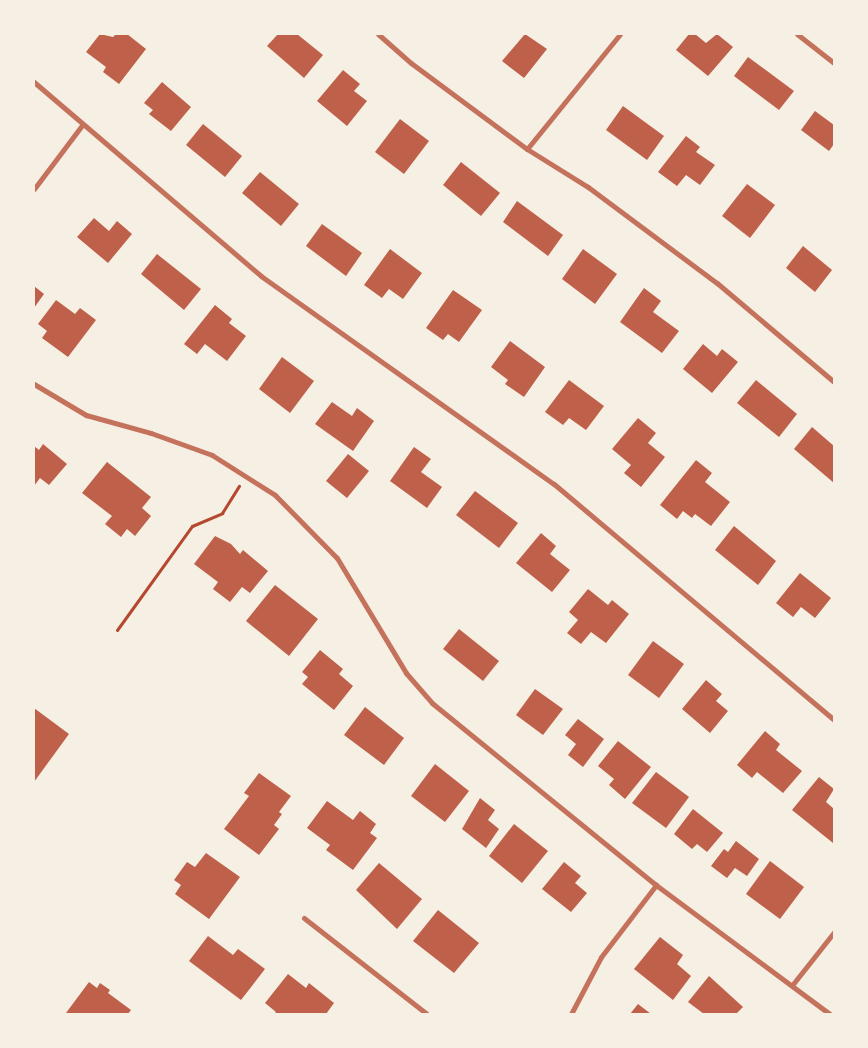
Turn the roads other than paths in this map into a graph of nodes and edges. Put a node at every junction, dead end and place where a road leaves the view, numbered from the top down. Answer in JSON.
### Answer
{"nodes":[{"id":1,"x":378,"y":34,"type":"edge"},
{"id":2,"x":620,"y":34,"type":"edge"},
{"id":3,"x":797,"y":34,"type":"edge"},
{"id":4,"x":834,"y":63,"type":"edge"},
{"id":5,"x":34,"y":82,"type":"edge"},
{"id":6,"x":83,"y":124,"type":"junction"},
{"id":7,"x":527,"y":149,"type":"junction"},
{"id":8,"x":34,"y":189,"type":"edge"},
{"id":9,"x":834,"y":382,"type":"edge"},
{"id":10,"x":34,"y":384,"type":"edge"},
{"id":11,"x":834,"y":720,"type":"edge"},
{"id":12,"x":656,"y":885,"type":"junction"},
{"id":13,"x":304,"y":918,"type":"dead end"},
{"id":14,"x":834,"y":932,"type":"edge"},
{"id":15,"x":793,"y":984,"type":"junction"},
{"id":16,"x":427,"y":1014,"type":"edge"},
{"id":17,"x":571,"y":1014,"type":"edge"},
{"id":18,"x":830,"y":1014,"type":"edge"}],
"edges":[{"from":1,"to":7,"type":"street"},
{"from":2,"to":7,"type":"street"},
{"from":3,"to":4,"type":"street"},
{"from":5,"to":6,"type":"street"},
{"from":6,"to":8,"type":"street"},
{"from":6,"to":11,"type":"street"},
{"from":7,"to":9,"type":"street"},
{"from":10,"to":12,"type":"street"},
{"from":12,"to":15,"type":"street"},
{"from":12,"to":17,"type":"street"},
{"from":13,"to":16,"type":"street"},
{"from":14,"to":15,"type":"street"},
{"from":15,"to":18,"type":"street"}]}
